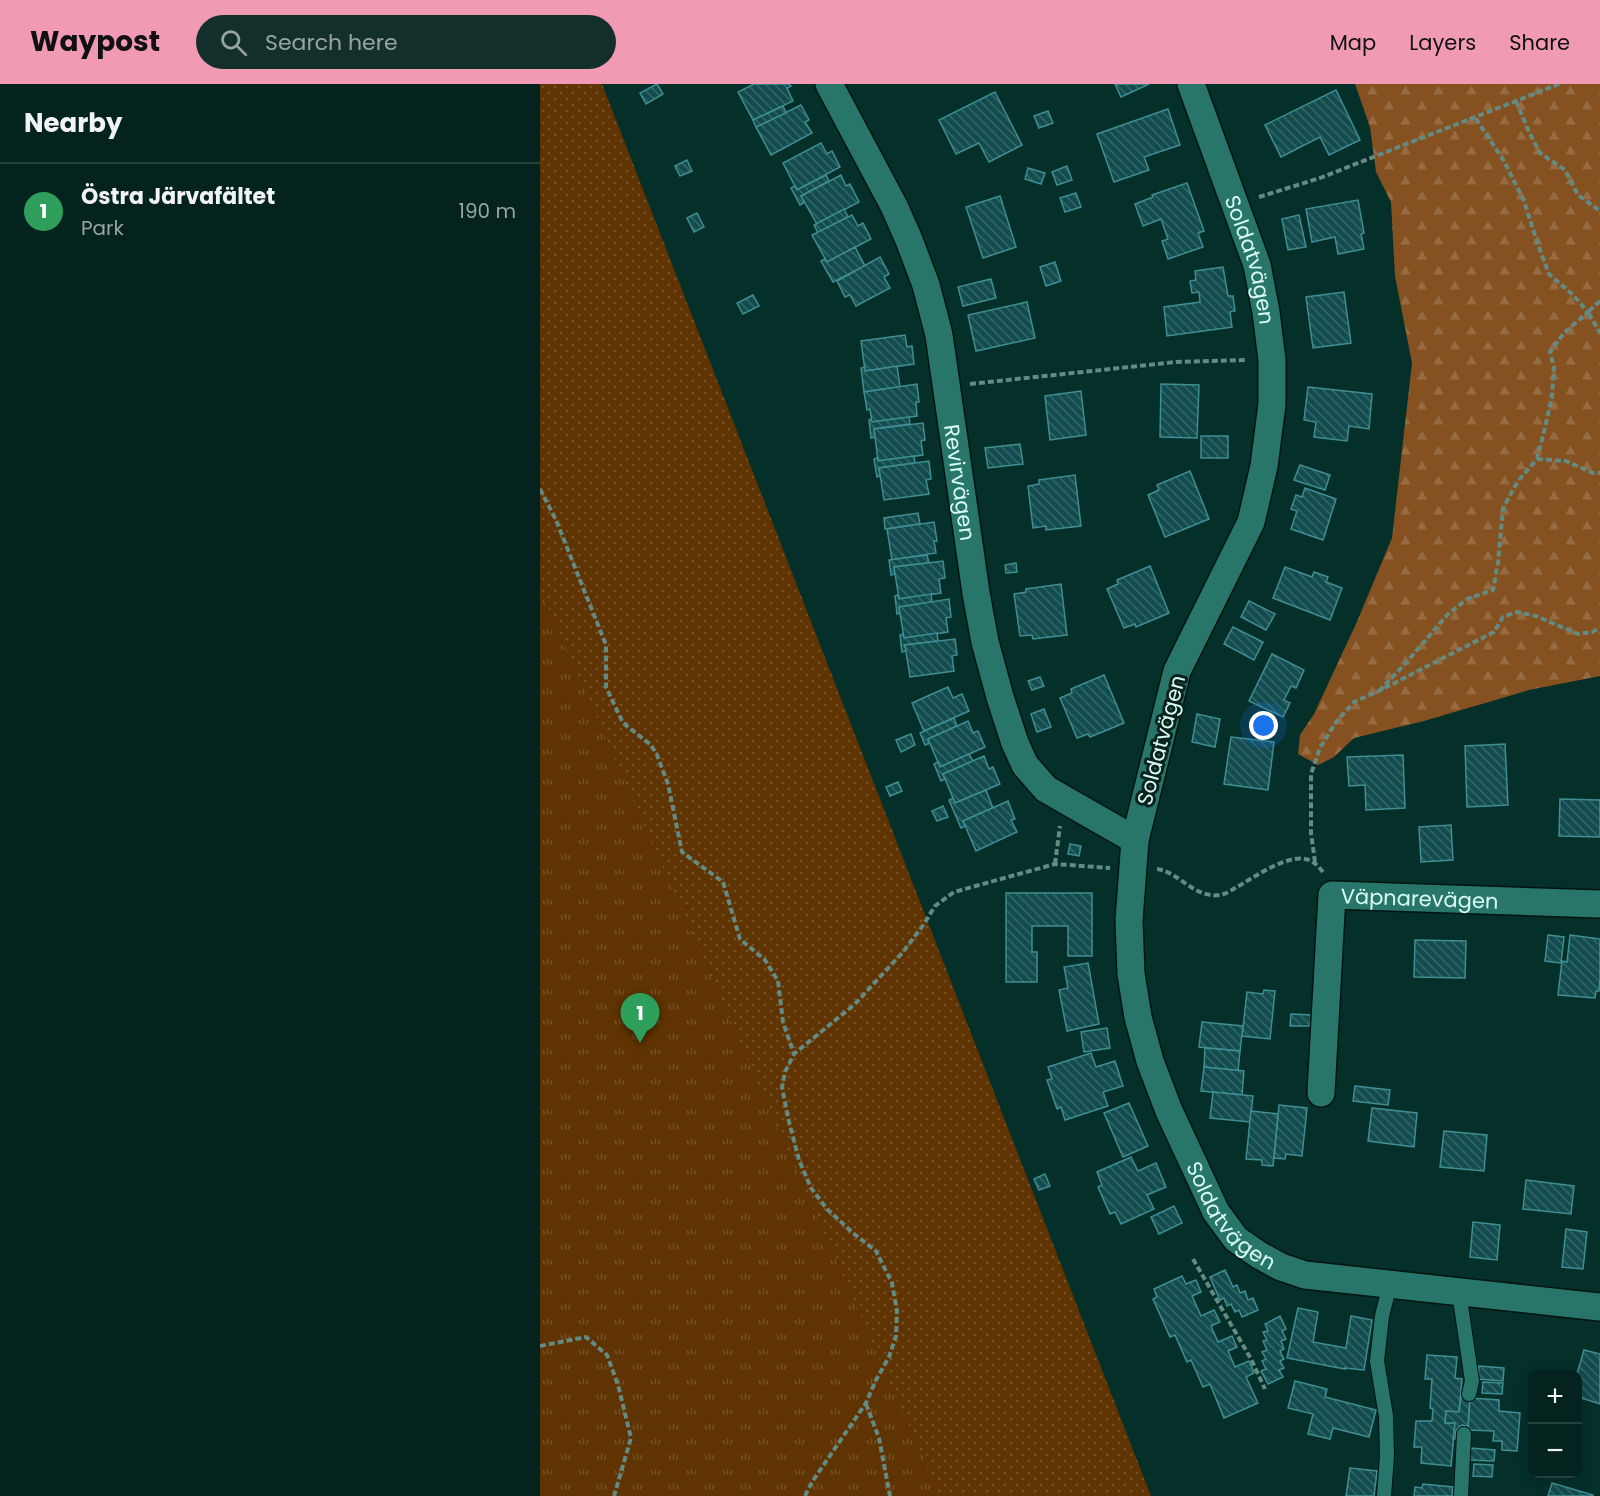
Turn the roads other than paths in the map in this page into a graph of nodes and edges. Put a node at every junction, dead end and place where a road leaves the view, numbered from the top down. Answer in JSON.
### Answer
{"nodes":[{"id":1,"x":829,"y":84,"type":"edge"},
{"id":2,"x":1191,"y":84,"type":"edge"},
{"id":3,"x":1135,"y":840,"type":"junction"},
{"id":4,"x":1600,"y":904,"type":"edge"},
{"id":5,"x":1321,"y":1093,"type":"dead end"},
{"id":6,"x":1390,"y":1284,"type":"junction"},
{"id":7,"x":1460,"y":1292,"type":"junction"},
{"id":8,"x":1600,"y":1307,"type":"edge"},
{"id":9,"x":1469,"y":1394,"type":"dead end"},
{"id":10,"x":1464,"y":1434,"type":"dead end"},
{"id":11,"x":1384,"y":1496,"type":"edge"},
{"id":12,"x":1461,"y":1496,"type":"edge"}],
"edges":[{"from":1,"to":3,"type":"street","name":"Revirvägen"},
{"from":2,"to":3,"type":"street","name":"Soldatvägen"},
{"from":3,"to":6,"type":"street","name":"Soldatvägen"},
{"from":4,"to":5,"type":"street","name":"Väpnarevägen"},
{"from":6,"to":7,"type":"street","name":"Soldatvägen"},
{"from":6,"to":11,"type":"lane"},
{"from":7,"to":8,"type":"street","name":"Soldatvägen"},
{"from":7,"to":9,"type":"lane"},
{"from":10,"to":12,"type":"lane"}]}
